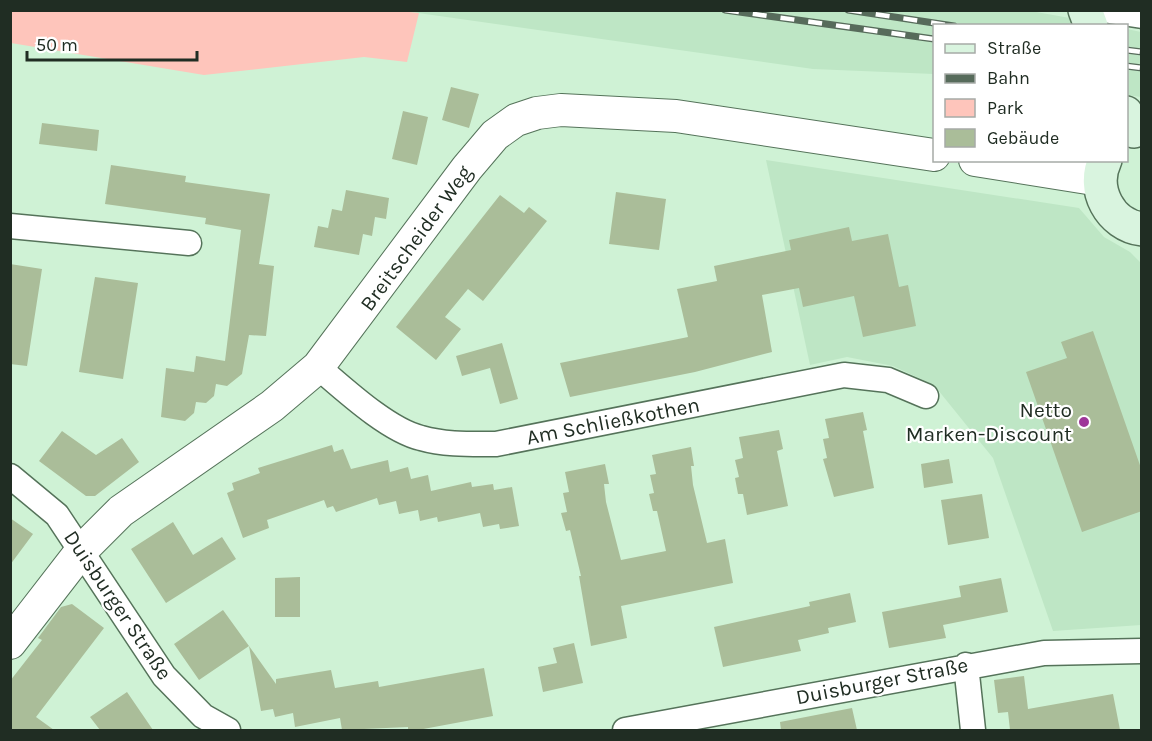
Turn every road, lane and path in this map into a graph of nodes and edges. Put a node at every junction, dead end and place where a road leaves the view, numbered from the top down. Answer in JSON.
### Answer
{"nodes":[{"id":1,"x":1103,"y":10,"type":"edge"},
{"id":2,"x":1142,"y":16,"type":"edge"},
{"id":3,"x":933,"y":155,"type":"edge"},
{"id":4,"x":1000,"y":162,"type":"edge"},
{"id":5,"x":1102,"y":170,"type":"edge"},
{"id":6,"x":10,"y":226,"type":"edge"},
{"id":7,"x":1142,"y":229,"type":"edge"},
{"id":8,"x":189,"y":243,"type":"dead end"},
{"id":9,"x":318,"y":367,"type":"junction"},
{"id":10,"x":926,"y":396,"type":"dead end"},
{"id":11,"x":10,"y":476,"type":"edge"},
{"id":12,"x":82,"y":550,"type":"junction"},
{"id":13,"x":10,"y":643,"type":"edge"},
{"id":14,"x":1142,"y":651,"type":"edge"},
{"id":15,"x":966,"y":665,"type":"junction"},
{"id":16,"x":228,"y":730,"type":"edge"},
{"id":17,"x":625,"y":730,"type":"edge"},
{"id":18,"x":973,"y":730,"type":"edge"}],
"edges":[{"from":1,"to":2,"type":"street"},
{"from":3,"to":9,"type":"street","name":"Breitscheider Weg"},
{"from":4,"to":5,"type":"street"},
{"from":5,"to":7,"type":"main road"},
{"from":6,"to":8,"type":"street"},
{"from":9,"to":10,"type":"street","name":"Am Schließkothen"},
{"from":9,"to":12,"type":"street","name":"Breitscheider Weg"},
{"from":11,"to":12,"type":"street","name":"Duisburger Straße"},
{"from":12,"to":13,"type":"street","name":"Breitscheider Weg"},
{"from":12,"to":16,"type":"street","name":"Duisburger Straße"},
{"from":14,"to":15,"type":"street","name":"Duisburger Straße"},
{"from":15,"to":17,"type":"street","name":"Duisburger Straße"},
{"from":15,"to":18,"type":"street"}]}
